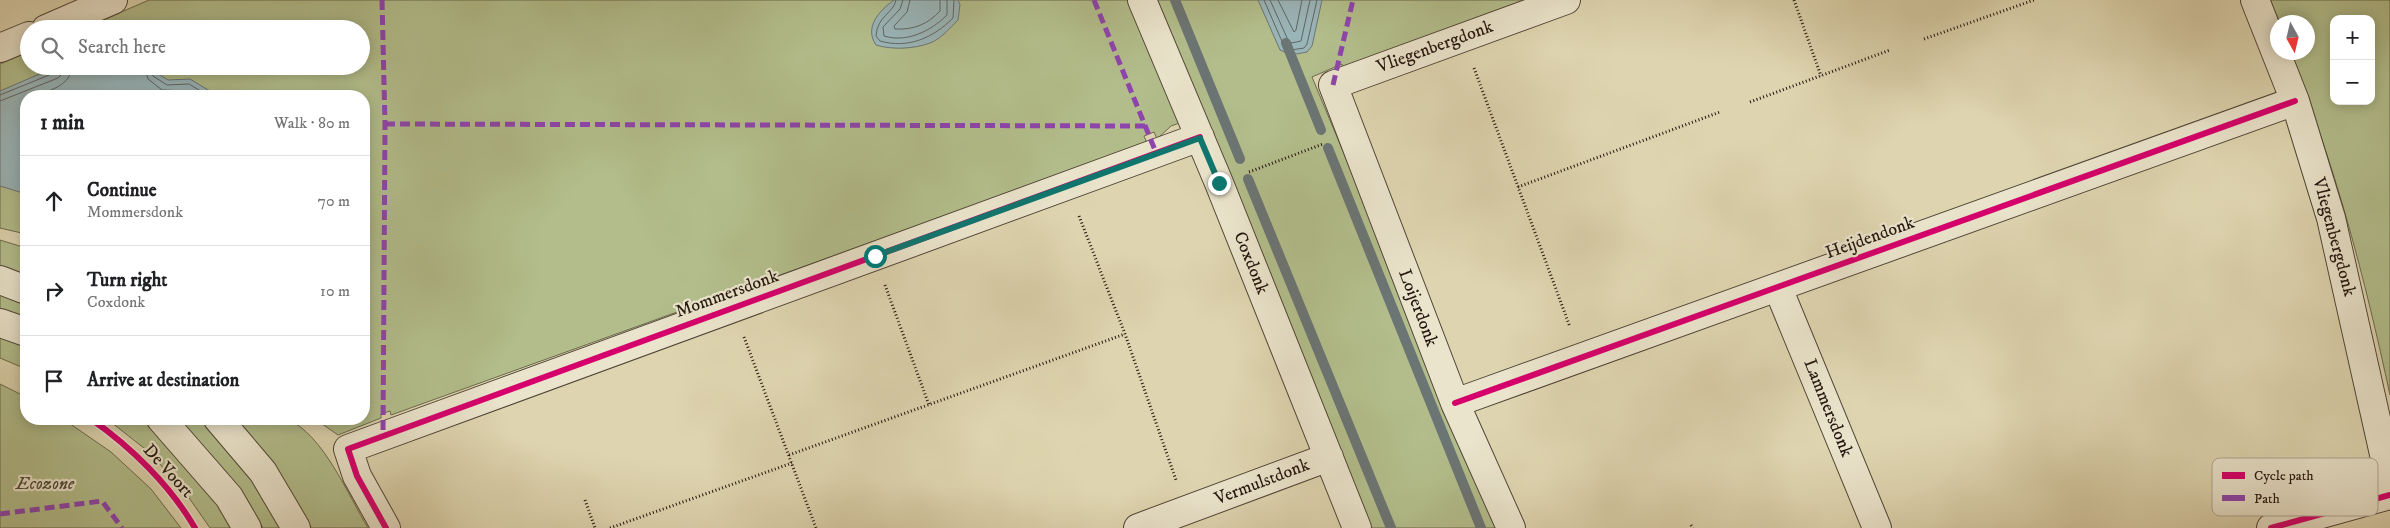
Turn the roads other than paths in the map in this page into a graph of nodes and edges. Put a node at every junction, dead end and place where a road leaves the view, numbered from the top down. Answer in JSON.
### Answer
{"nodes":[{"id":1,"x":114,"y":0,"type":"edge"},
{"id":2,"x":1142,"y":0,"type":"edge"},
{"id":3,"x":1566,"y":0,"type":"edge"},
{"id":4,"x":2255,"y":0,"type":"edge"},
{"id":5,"x":67,"y":20,"type":"edge"},
{"id":6,"x":20,"y":40,"type":"edge"},
{"id":7,"x":0,"y":48,"type":"edge"},
{"id":8,"x":1333,"y":85,"type":"joint"},
{"id":9,"x":2295,"y":101,"type":"junction"},
{"id":10,"x":1200,"y":138,"type":"junction"},
{"id":11,"x":0,"y":280,"type":"edge"},
{"id":12,"x":20,"y":288,"type":"edge"},
{"id":13,"x":1778,"y":288,"type":"junction"},
{"id":14,"x":0,"y":323,"type":"edge"},
{"id":15,"x":20,"y":330,"type":"edge"},
{"id":16,"x":1455,"y":403,"type":"junction"},
{"id":17,"x":166,"y":425,"type":"edge"},
{"id":18,"x":223,"y":425,"type":"edge"},
{"id":19,"x":1329,"y":457,"type":"junction"},
{"id":20,"x":2390,"y":481,"type":"edge"},
{"id":21,"x":2314,"y":516,"type":"edge"},
{"id":22,"x":247,"y":528,"type":"edge"},
{"id":23,"x":296,"y":528,"type":"edge"},
{"id":24,"x":386,"y":528,"type":"edge"},
{"id":25,"x":1138,"y":528,"type":"edge"},
{"id":26,"x":1357,"y":528,"type":"edge"},
{"id":27,"x":1511,"y":528,"type":"edge"},
{"id":28,"x":1877,"y":528,"type":"edge"},
{"id":29,"x":2271,"y":528,"type":"edge"}],
"edges":[{"from":1,"to":5,"type":"street"},
{"from":2,"to":10,"type":"street","name":"Coxdonk"},
{"from":3,"to":8,"type":"street","name":"Vliegenbergdonk"},
{"from":4,"to":9,"type":"street","name":"Vliegenbergdonk"},
{"from":6,"to":7,"type":"street"},
{"from":8,"to":16,"type":"street","name":"Loijerdonk"},
{"from":9,"to":13,"type":"street","name":"Heijdendonk"},
{"from":9,"to":20,"type":"street","name":"Vliegenbergdonk"},
{"from":10,"to":19,"type":"street","name":"Coxdonk"},
{"from":10,"to":24,"type":"street","name":"Mommersdonk"},
{"from":11,"to":12,"type":"street"},
{"from":13,"to":16,"type":"street","name":"Heijdendonk"},
{"from":13,"to":28,"type":"street","name":"Lammersdonk"},
{"from":14,"to":15,"type":"street"},
{"from":16,"to":27,"type":"street","name":"Loijerdonk"},
{"from":17,"to":22,"type":"street","name":"De Voort"},
{"from":18,"to":23,"type":"street"},
{"from":19,"to":25,"type":"street","name":"Vermulstdonk"},
{"from":19,"to":26,"type":"street","name":"Coxdonk"},
{"from":21,"to":29,"type":"street"}]}
